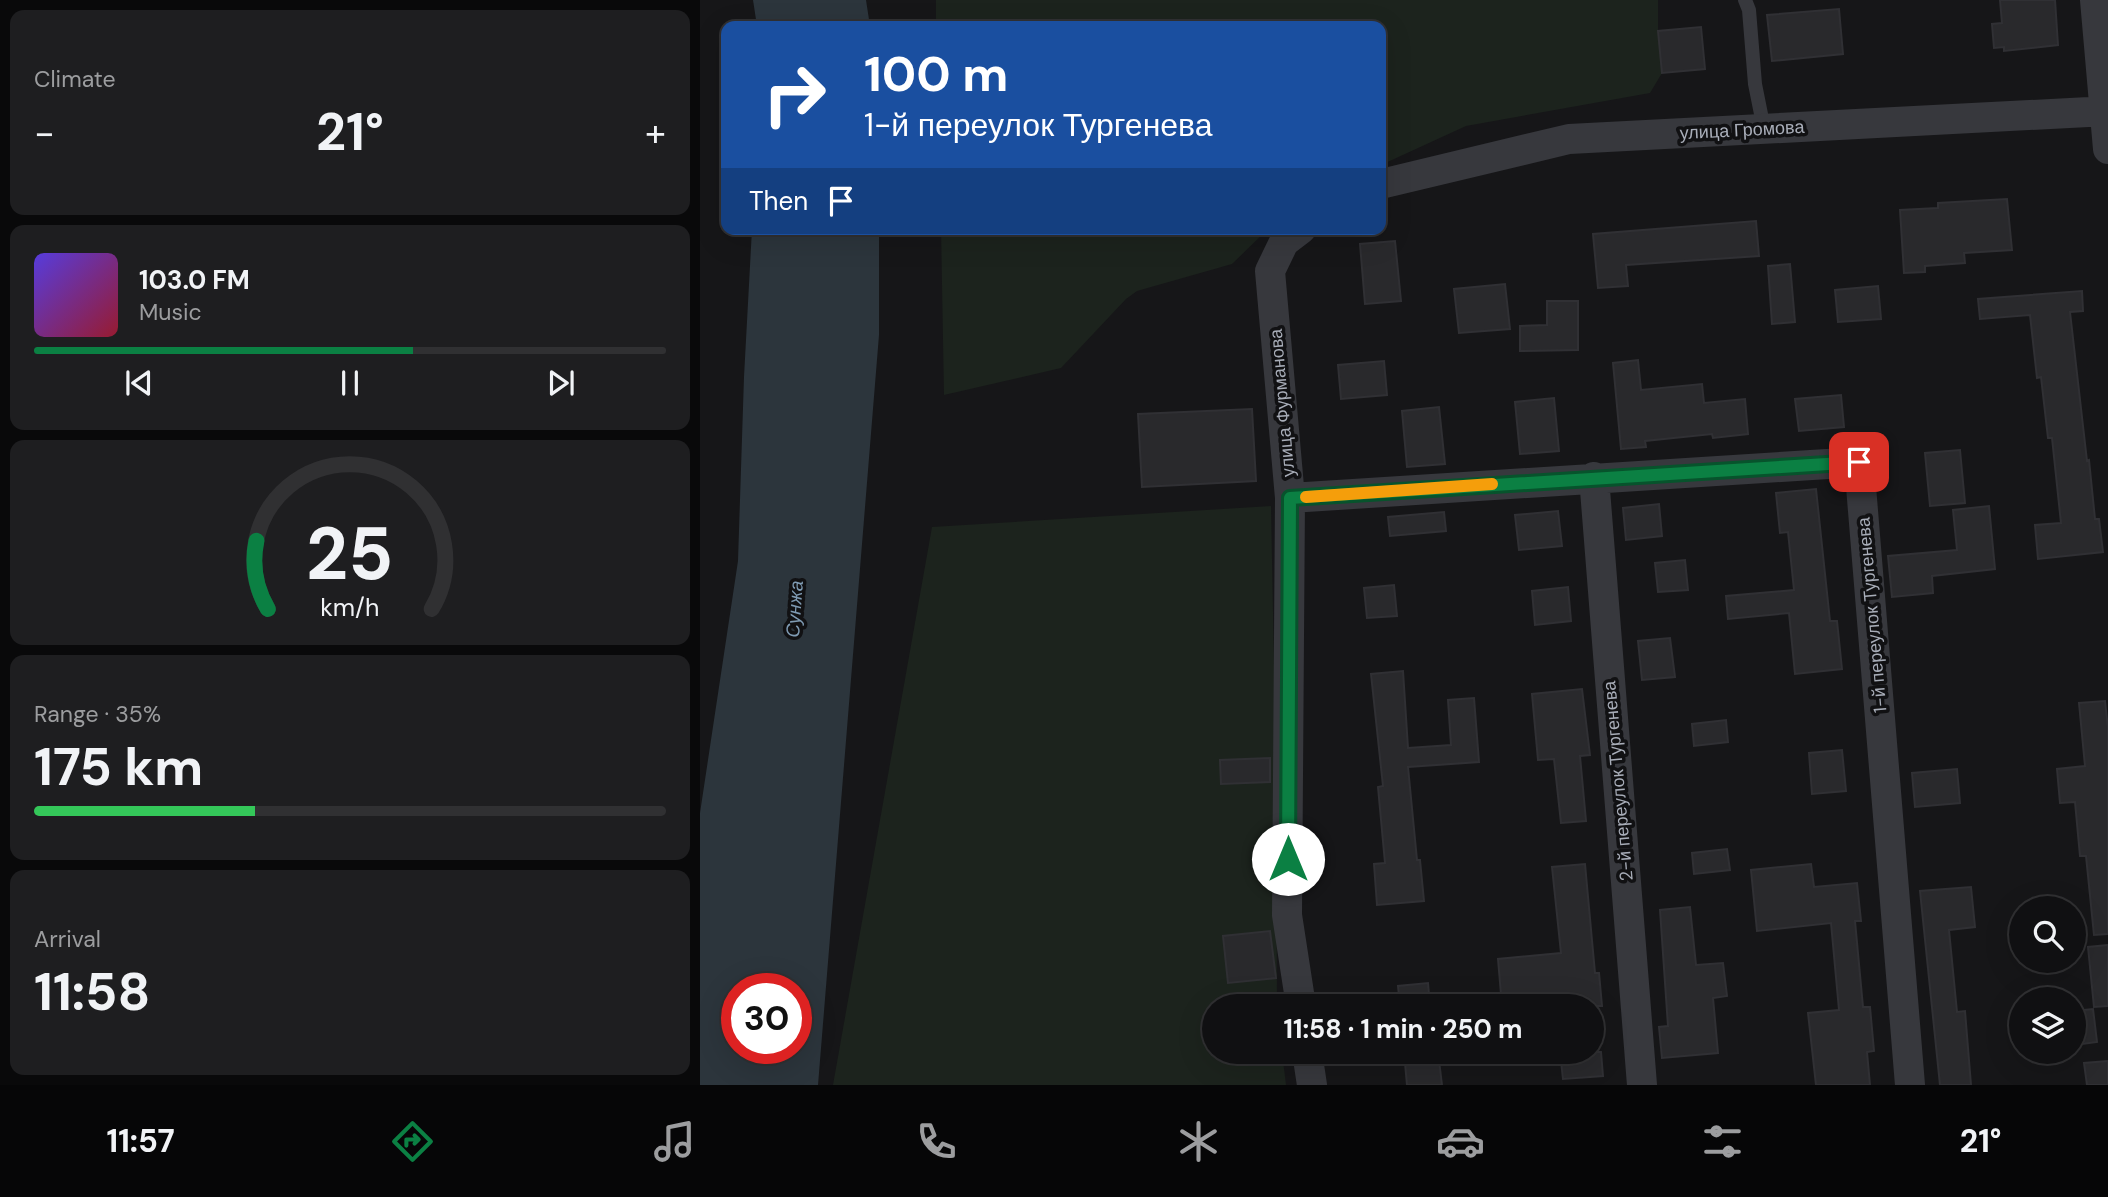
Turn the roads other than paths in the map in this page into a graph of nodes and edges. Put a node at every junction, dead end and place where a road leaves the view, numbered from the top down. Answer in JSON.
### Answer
{"nodes":[{"id":1,"x":1745,"y":0,"type":"edge"},
{"id":2,"x":2095,"y":0,"type":"edge"},
{"id":3,"x":2106,"y":111,"type":"edge"},
{"id":4,"x":1764,"y":129,"type":"junction"},
{"id":5,"x":2108,"y":149,"type":"edge"},
{"id":6,"x":1386,"y":183,"type":"edge"},
{"id":7,"x":1293,"y":235,"type":"edge"},
{"id":8,"x":1594,"y":477,"type":"junction"},
{"id":9,"x":1290,"y":498,"type":"junction"},
{"id":10,"x":1299,"y":994,"type":"edge"},
{"id":11,"x":1309,"y":1064,"type":"edge"},
{"id":12,"x":1312,"y":1085,"type":"edge"},
{"id":13,"x":1642,"y":1085,"type":"edge"},
{"id":14,"x":1910,"y":1085,"type":"edge"}],
"edges":[{"from":1,"to":4,"type":"lane"},
{"from":2,"to":3,"type":"street"},
{"from":3,"to":4,"type":"street","name":"улица Громова"},
{"from":3,"to":5,"type":"street"},
{"from":4,"to":6,"type":"street","name":"улица Громова"},
{"from":7,"to":9,"type":"street","name":"улица Фурманова"},
{"from":8,"to":9,"type":"street","name":"1-й переулок Тургенева"},
{"from":8,"to":13,"type":"street","name":"2-й переулок Тургенева"},
{"from":8,"to":14,"type":"street","name":"1-й переулок Тургенева"},
{"from":9,"to":10,"type":"street","name":"улица Фурманова"},
{"from":11,"to":12,"type":"street"}]}
